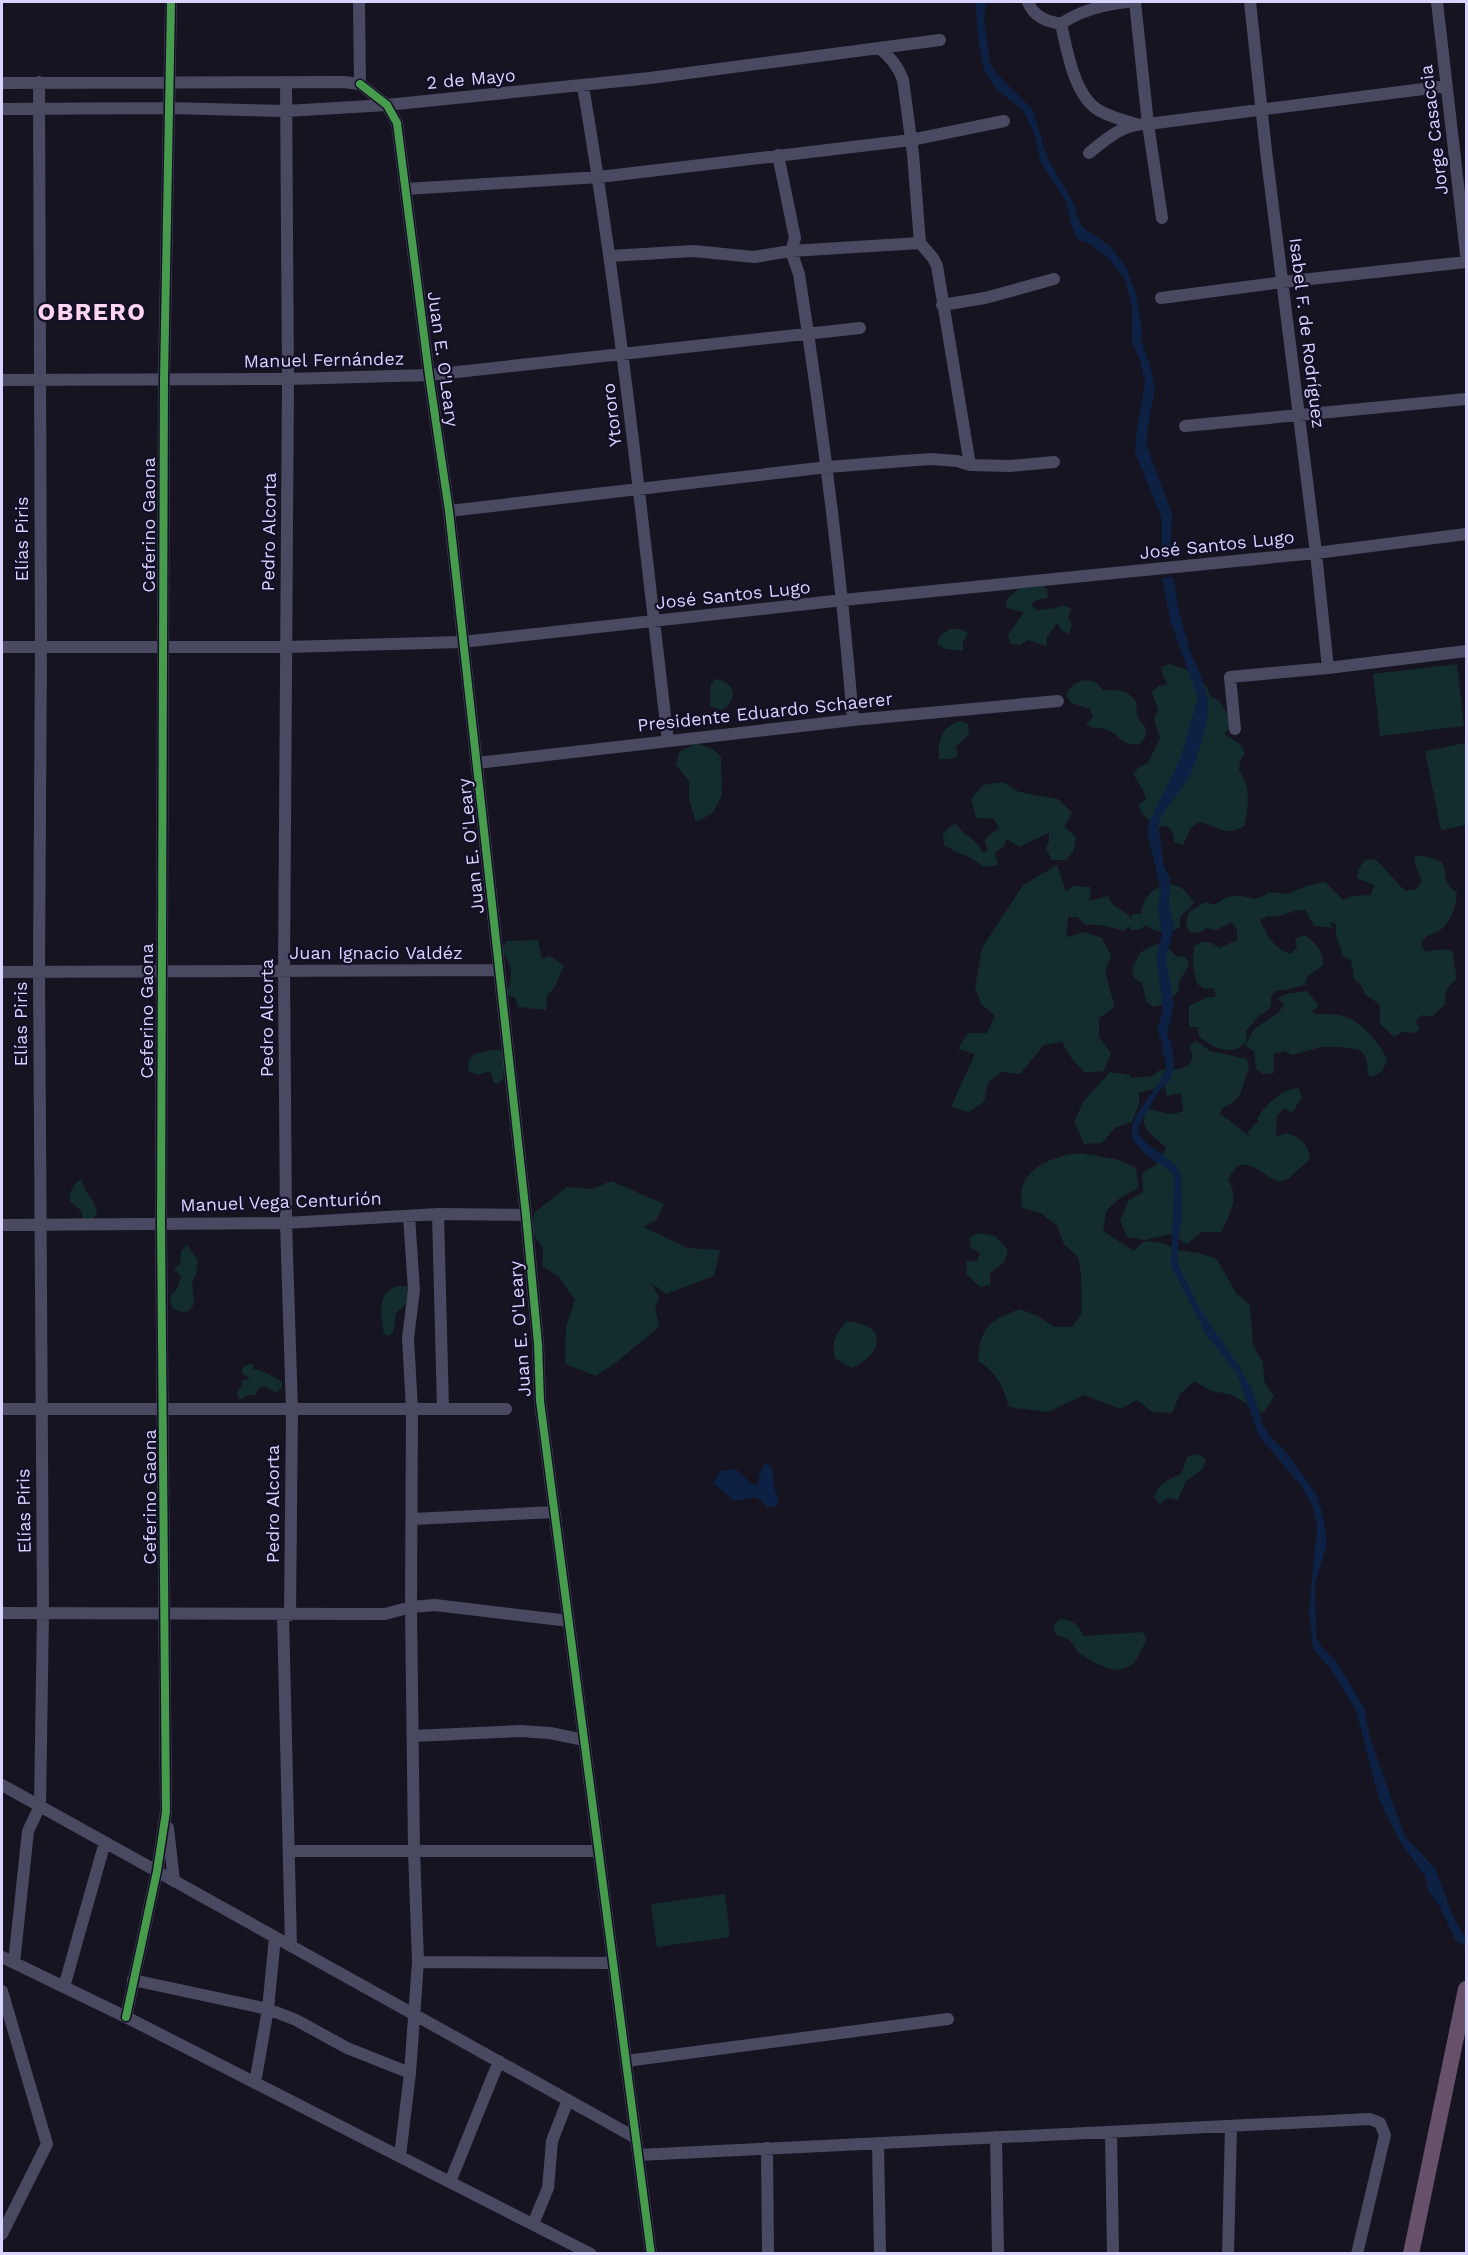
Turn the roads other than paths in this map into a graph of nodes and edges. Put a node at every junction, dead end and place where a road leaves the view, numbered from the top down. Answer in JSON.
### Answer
{"nodes":[{"id":1,"x":171,"y":2,"type":"edge"},
{"id":2,"x":359,"y":2,"type":"edge"},
{"id":3,"x":1028,"y":2,"type":"edge"},
{"id":4,"x":1127,"y":2,"type":"edge"},
{"id":5,"x":1136,"y":2,"type":"edge"},
{"id":6,"x":1250,"y":2,"type":"edge"},
{"id":7,"x":1437,"y":2,"type":"edge"},
{"id":8,"x":1060,"y":24,"type":"junction"},
{"id":9,"x":940,"y":40,"type":"dead end"},
{"id":10,"x":879,"y":48,"type":"junction"},
{"id":11,"x":2,"y":82,"type":"edge"},
{"id":12,"x":39,"y":82,"type":"junction"},
{"id":13,"x":170,"y":82,"type":"junction"},
{"id":14,"x":286,"y":82,"type":"junction"},
{"id":15,"x":360,"y":84,"type":"junction"},
{"id":16,"x":583,"y":86,"type":"junction"},
{"id":17,"x":1447,"y":86,"type":"junction"},
{"id":18,"x":387,"y":105,"type":"junction"},
{"id":19,"x":169,"y":108,"type":"junction"},
{"id":20,"x":2,"y":109,"type":"edge"},
{"id":21,"x":39,"y":109,"type":"junction"},
{"id":22,"x":1261,"y":110,"type":"junction"},
{"id":23,"x":286,"y":111,"type":"junction"},
{"id":24,"x":1004,"y":121,"type":"dead end"},
{"id":25,"x":1135,"y":124,"type":"junction"},
{"id":26,"x":1148,"y":124,"type":"junction"},
{"id":27,"x":911,"y":140,"type":"junction"},
{"id":28,"x":1089,"y":153,"type":"dead end"},
{"id":29,"x":778,"y":155,"type":"junction"},
{"id":30,"x":599,"y":177,"type":"junction"},
{"id":31,"x":406,"y":189,"type":"junction"},
{"id":32,"x":1162,"y":218,"type":"dead end"},
{"id":33,"x":920,"y":243,"type":"junction"},
{"id":34,"x":791,"y":251,"type":"junction"},
{"id":35,"x":1467,"y":254,"type":"edge"},
{"id":36,"x":610,"y":256,"type":"junction"},
{"id":37,"x":1467,"y":262,"type":"edge"},
{"id":38,"x":1054,"y":279,"type":"dead end"},
{"id":39,"x":1283,"y":282,"type":"junction"},
{"id":40,"x":1161,"y":298,"type":"dead end"},
{"id":41,"x":942,"y":305,"type":"junction"},
{"id":42,"x":860,"y":328,"type":"dead end"},
{"id":43,"x":808,"y":334,"type":"junction"},
{"id":44,"x":623,"y":354,"type":"junction"},
{"id":45,"x":429,"y":375,"type":"junction"},
{"id":46,"x":288,"y":379,"type":"junction"},
{"id":47,"x":2,"y":380,"type":"edge"},
{"id":48,"x":164,"y":380,"type":"junction"},
{"id":49,"x":39,"y":381,"type":"junction"},
{"id":50,"x":1467,"y":399,"type":"edge"},
{"id":51,"x":1300,"y":416,"type":"junction"},
{"id":52,"x":1185,"y":426,"type":"dead end"},
{"id":53,"x":1054,"y":462,"type":"dead end"},
{"id":54,"x":970,"y":465,"type":"junction"},
{"id":55,"x":828,"y":467,"type":"junction"},
{"id":56,"x":639,"y":490,"type":"junction"},
{"id":57,"x":449,"y":511,"type":"junction"},
{"id":58,"x":1467,"y":534,"type":"edge"},
{"id":59,"x":1316,"y":553,"type":"junction"},
{"id":60,"x":843,"y":600,"type":"junction"},
{"id":61,"x":654,"y":622,"type":"junction"},
{"id":62,"x":462,"y":642,"type":"junction"},
{"id":63,"x":41,"y":646,"type":"junction"},
{"id":64,"x":2,"y":647,"type":"edge"},
{"id":65,"x":163,"y":647,"type":"junction"},
{"id":66,"x":285,"y":647,"type":"junction"},
{"id":67,"x":1467,"y":651,"type":"edge"},
{"id":68,"x":1328,"y":668,"type":"junction"},
{"id":69,"x":1058,"y":701,"type":"dead end"},
{"id":70,"x":853,"y":720,"type":"junction"},
{"id":71,"x":1235,"y":729,"type":"dead end"},
{"id":72,"x":668,"y":741,"type":"junction"},
{"id":73,"x":477,"y":763,"type":"junction"},
{"id":74,"x":162,"y":970,"type":"junction"},
{"id":75,"x":499,"y":970,"type":"junction"},
{"id":76,"x":39,"y":971,"type":"junction"},
{"id":77,"x":284,"y":971,"type":"junction"},
{"id":78,"x":2,"y":972,"type":"edge"},
{"id":79,"x":438,"y":1214,"type":"junction"},
{"id":80,"x":525,"y":1215,"type":"junction"},
{"id":81,"x":409,"y":1216,"type":"junction"},
{"id":82,"x":286,"y":1223,"type":"junction"},
{"id":83,"x":161,"y":1224,"type":"junction"},
{"id":84,"x":2,"y":1225,"type":"edge"},
{"id":85,"x":39,"y":1225,"type":"junction"},
{"id":86,"x":2,"y":1409,"type":"edge"},
{"id":87,"x":41,"y":1409,"type":"junction"},
{"id":88,"x":164,"y":1409,"type":"junction"},
{"id":89,"x":292,"y":1409,"type":"junction"},
{"id":90,"x":412,"y":1409,"type":"junction"},
{"id":91,"x":443,"y":1409,"type":"junction"},
{"id":92,"x":506,"y":1409,"type":"dead end"},
{"id":93,"x":554,"y":1512,"type":"junction"},
{"id":94,"x":412,"y":1519,"type":"junction"},
{"id":95,"x":411,"y":1607,"type":"junction"},
{"id":96,"x":2,"y":1613,"type":"edge"},
{"id":97,"x":43,"y":1613,"type":"junction"},
{"id":98,"x":165,"y":1614,"type":"junction"},
{"id":99,"x":290,"y":1615,"type":"junction"},
{"id":100,"x":569,"y":1620,"type":"junction"},
{"id":101,"x":412,"y":1736,"type":"junction"},
{"id":102,"x":584,"y":1740,"type":"junction"},
{"id":103,"x":2,"y":1785,"type":"edge"},
{"id":104,"x":40,"y":1806,"type":"junction"},
{"id":105,"x":166,"y":1812,"type":"junction"},
{"id":106,"x":105,"y":1842,"type":"junction"},
{"id":107,"x":414,"y":1850,"type":"junction"},
{"id":108,"x":289,"y":1851,"type":"junction"},
{"id":109,"x":597,"y":1851,"type":"junction"},
{"id":110,"x":157,"y":1871,"type":"junction"},
{"id":111,"x":174,"y":1881,"type":"junction"},
{"id":112,"x":274,"y":1937,"type":"junction"},
{"id":113,"x":291,"y":1946,"type":"junction"},
{"id":114,"x":2,"y":1957,"type":"edge"},
{"id":115,"x":418,"y":1962,"type":"junction"},
{"id":116,"x":14,"y":1963,"type":"junction"},
{"id":117,"x":612,"y":1964,"type":"junction"},
{"id":118,"x":133,"y":1980,"type":"junction"},
{"id":119,"x":64,"y":1987,"type":"junction"},
{"id":120,"x":1467,"y":1989,"type":"edge"},
{"id":121,"x":2,"y":1991,"type":"edge"},
{"id":122,"x":268,"y":2008,"type":"junction"},
{"id":123,"x":414,"y":2014,"type":"junction"},
{"id":124,"x":126,"y":2017,"type":"junction"},
{"id":125,"x":948,"y":2019,"type":"dead end"},
{"id":126,"x":499,"y":2061,"type":"junction"},
{"id":127,"x":626,"y":2061,"type":"junction"},
{"id":128,"x":410,"y":2073,"type":"junction"},
{"id":129,"x":255,"y":2083,"type":"junction"},
{"id":130,"x":568,"y":2100,"type":"junction"},
{"id":131,"x":1231,"y":2126,"type":"junction"},
{"id":132,"x":1111,"y":2132,"type":"junction"},
{"id":133,"x":636,"y":2138,"type":"junction"},
{"id":134,"x":996,"y":2138,"type":"junction"},
{"id":135,"x":878,"y":2143,"type":"junction"},
{"id":136,"x":767,"y":2148,"type":"junction"},
{"id":137,"x":638,"y":2155,"type":"junction"},
{"id":138,"x":400,"y":2156,"type":"junction"},
{"id":139,"x":450,"y":2182,"type":"junction"},
{"id":140,"x":533,"y":2224,"type":"junction"},
{"id":141,"x":2,"y":2234,"type":"edge"},
{"id":142,"x":591,"y":2253,"type":"edge"},
{"id":143,"x":651,"y":2253,"type":"edge"},
{"id":144,"x":768,"y":2253,"type":"edge"},
{"id":145,"x":880,"y":2253,"type":"edge"},
{"id":146,"x":998,"y":2253,"type":"edge"},
{"id":147,"x":1113,"y":2253,"type":"edge"},
{"id":148,"x":1228,"y":2253,"type":"edge"},
{"id":149,"x":1357,"y":2253,"type":"edge"},
{"id":150,"x":1412,"y":2253,"type":"edge"}],
"edges":[{"from":1,"to":13,"type":"street","name":"Ceferino Gaona"},
{"from":2,"to":15,"type":"street"},
{"from":3,"to":8,"type":"street"},
{"from":4,"to":8,"type":"street"},
{"from":5,"to":26,"type":"street"},
{"from":6,"to":22,"type":"street","name":"Isabel F. de Rodríguez"},
{"from":7,"to":17,"type":"street","name":"Jorge Casaccia"},
{"from":8,"to":25,"type":"street"},
{"from":9,"to":10,"type":"street","name":"2 de Mayo"},
{"from":10,"to":16,"type":"street","name":"2 de Mayo"},
{"from":10,"to":27,"type":"street"},
{"from":11,"to":12,"type":"street"},
{"from":12,"to":13,"type":"street"},
{"from":12,"to":21,"type":"street","name":"Elías Piris"},
{"from":13,"to":14,"type":"street"},
{"from":13,"to":19,"type":"street","name":"Ceferino Gaona"},
{"from":14,"to":15,"type":"street"},
{"from":14,"to":23,"type":"street","name":"Pedro Alcorta"},
{"from":15,"to":18,"type":"street","name":"Juan E. O'Leary"},
{"from":16,"to":18,"type":"street","name":"2 de Mayo"},
{"from":16,"to":30,"type":"street","name":"Ytororo"},
{"from":17,"to":22,"type":"street"},
{"from":17,"to":35,"type":"street","name":"Jorge Casaccia"},
{"from":18,"to":23,"type":"street","name":"2 de Mayo"},
{"from":18,"to":31,"type":"street","name":"Juan E. O'Leary"},
{"from":19,"to":21,"type":"street","name":"2 de Mayo"},
{"from":19,"to":23,"type":"street","name":"2 de Mayo"},
{"from":19,"to":48,"type":"street","name":"Ceferino Gaona"},
{"from":20,"to":21,"type":"street","name":"2 de Mayo"},
{"from":21,"to":49,"type":"street","name":"Elías Piris"},
{"from":22,"to":26,"type":"street"},
{"from":22,"to":39,"type":"street","name":"Isabel F. de Rodríguez"},
{"from":23,"to":46,"type":"street","name":"Pedro Alcorta"},
{"from":24,"to":27,"type":"street"},
{"from":25,"to":26,"type":"street"},
{"from":25,"to":28,"type":"street"},
{"from":26,"to":32,"type":"street"},
{"from":27,"to":29,"type":"street"},
{"from":27,"to":33,"type":"street"},
{"from":29,"to":30,"type":"street"},
{"from":29,"to":34,"type":"street"},
{"from":30,"to":31,"type":"street"},
{"from":30,"to":36,"type":"street","name":"Ytororo"},
{"from":31,"to":45,"type":"street","name":"Juan E. O'Leary"},
{"from":33,"to":34,"type":"street"},
{"from":33,"to":41,"type":"street"},
{"from":34,"to":36,"type":"street"},
{"from":34,"to":43,"type":"street"},
{"from":36,"to":44,"type":"street","name":"Ytororo"},
{"from":37,"to":39,"type":"street"},
{"from":38,"to":41,"type":"street"},
{"from":39,"to":40,"type":"street"},
{"from":39,"to":51,"type":"street","name":"Isabel F. de Rodríguez"},
{"from":41,"to":54,"type":"street"},
{"from":42,"to":43,"type":"street","name":"Manuel Fernández"},
{"from":43,"to":44,"type":"street","name":"Manuel Fernández"},
{"from":43,"to":55,"type":"street"},
{"from":44,"to":45,"type":"street","name":"Manuel Fernández"},
{"from":44,"to":56,"type":"street","name":"Ytororo"},
{"from":45,"to":46,"type":"street","name":"Manuel Fernández"},
{"from":45,"to":57,"type":"street","name":"Juan E. O'Leary"},
{"from":46,"to":48,"type":"street","name":"Manuel Fernández"},
{"from":46,"to":66,"type":"street","name":"Pedro Alcorta"},
{"from":47,"to":49,"type":"street","name":"Manuel Fernández"},
{"from":48,"to":49,"type":"street","name":"Manuel Fernández"},
{"from":48,"to":65,"type":"street","name":"Ceferino Gaona"},
{"from":49,"to":63,"type":"street","name":"Elías Piris"},
{"from":50,"to":51,"type":"street"},
{"from":51,"to":52,"type":"street"},
{"from":51,"to":59,"type":"street","name":"Isabel F. de Rodríguez"},
{"from":53,"to":54,"type":"street"},
{"from":54,"to":55,"type":"street"},
{"from":55,"to":56,"type":"street"},
{"from":55,"to":60,"type":"street"},
{"from":56,"to":57,"type":"street"},
{"from":56,"to":61,"type":"street","name":"Ytororo"},
{"from":57,"to":62,"type":"street","name":"Juan E. O'Leary"},
{"from":58,"to":59,"type":"street","name":"José Santos Lugo"},
{"from":59,"to":60,"type":"street","name":"José Santos Lugo"},
{"from":59,"to":68,"type":"street","name":"Isabel F. de Rodríguez"},
{"from":60,"to":61,"type":"street","name":"José Santos Lugo"},
{"from":60,"to":70,"type":"street"},
{"from":61,"to":62,"type":"street","name":"José Santos Lugo"},
{"from":61,"to":72,"type":"street","name":"Ytororo"},
{"from":62,"to":66,"type":"street","name":"José Santos Lugo"},
{"from":62,"to":73,"type":"street","name":"Juan E. O'Leary"},
{"from":63,"to":64,"type":"street","name":"José Santos Lugo"},
{"from":63,"to":65,"type":"street","name":"José Santos Lugo"},
{"from":63,"to":76,"type":"street","name":"Elías Piris"},
{"from":65,"to":66,"type":"street","name":"José Santos Lugo"},
{"from":65,"to":74,"type":"street","name":"Ceferino Gaona"},
{"from":66,"to":77,"type":"street","name":"Pedro Alcorta"},
{"from":67,"to":68,"type":"street"},
{"from":68,"to":71,"type":"street"},
{"from":69,"to":70,"type":"street","name":"Presidente Eduardo Schaerer"},
{"from":70,"to":72,"type":"street","name":"Presidente Eduardo Schaerer"},
{"from":72,"to":73,"type":"street","name":"Presidente Eduardo Schaerer"},
{"from":73,"to":75,"type":"street","name":"Juan E. O'Leary"},
{"from":74,"to":76,"type":"street","name":"Juan Ignacio Valdéz"},
{"from":74,"to":77,"type":"street","name":"Juan Ignacio Valdéz"},
{"from":74,"to":83,"type":"street","name":"Ceferino Gaona"},
{"from":75,"to":77,"type":"street","name":"Juan Ignacio Valdéz"},
{"from":75,"to":80,"type":"street","name":"Juan E. O'Leary"},
{"from":76,"to":78,"type":"street","name":"Juan Ignacio Valdéz"},
{"from":76,"to":85,"type":"street","name":"Elías Piris"},
{"from":77,"to":82,"type":"street","name":"Pedro Alcorta"},
{"from":79,"to":80,"type":"street","name":"Manuel Vega Centurión"},
{"from":79,"to":81,"type":"street","name":"Manuel Vega Centurión"},
{"from":79,"to":91,"type":"street"},
{"from":80,"to":93,"type":"street","name":"Juan E. O'Leary"},
{"from":81,"to":82,"type":"street","name":"Manuel Vega Centurión"},
{"from":81,"to":90,"type":"street"},
{"from":82,"to":83,"type":"street","name":"Manuel Vega Centurión"},
{"from":82,"to":89,"type":"street","name":"Pedro Alcorta"},
{"from":83,"to":85,"type":"street","name":"Manuel Vega Centurión"},
{"from":83,"to":88,"type":"street","name":"Ceferino Gaona"},
{"from":84,"to":85,"type":"street","name":"Manuel Vega Centurión"},
{"from":85,"to":87,"type":"street","name":"Elías Piris"},
{"from":86,"to":87,"type":"street"},
{"from":87,"to":88,"type":"street"},
{"from":87,"to":97,"type":"street","name":"Elías Piris"},
{"from":88,"to":89,"type":"street"},
{"from":88,"to":98,"type":"street","name":"Ceferino Gaona"},
{"from":89,"to":90,"type":"street"},
{"from":89,"to":99,"type":"street","name":"Pedro Alcorta"},
{"from":90,"to":91,"type":"street"},
{"from":90,"to":94,"type":"street"},
{"from":91,"to":92,"type":"street"},
{"from":93,"to":94,"type":"street"},
{"from":93,"to":100,"type":"street","name":"Juan E. O'Leary"},
{"from":94,"to":95,"type":"street"},
{"from":95,"to":99,"type":"street"},
{"from":95,"to":100,"type":"street"},
{"from":95,"to":101,"type":"street"},
{"from":96,"to":97,"type":"street"},
{"from":97,"to":98,"type":"street"},
{"from":97,"to":104,"type":"street","name":"Elías Piris"},
{"from":98,"to":99,"type":"street"},
{"from":98,"to":105,"type":"street","name":"Ceferino Gaona"},
{"from":99,"to":108,"type":"street","name":"Pedro Alcorta"},
{"from":100,"to":102,"type":"street","name":"Juan E. O'Leary"},
{"from":101,"to":102,"type":"street"},
{"from":101,"to":107,"type":"street"},
{"from":102,"to":109,"type":"street","name":"Juan E. O'Leary"},
{"from":103,"to":104,"type":"street"},
{"from":104,"to":106,"type":"street"},
{"from":104,"to":116,"type":"street","name":"Elías Piris"},
{"from":105,"to":110,"type":"street","name":"Ceferino Gaona"},
{"from":105,"to":111,"type":"street"},
{"from":106,"to":110,"type":"street"},
{"from":106,"to":119,"type":"street"},
{"from":107,"to":108,"type":"street"},
{"from":107,"to":109,"type":"street"},
{"from":107,"to":115,"type":"street"},
{"from":108,"to":113,"type":"street","name":"Pedro Alcorta"},
{"from":109,"to":117,"type":"street","name":"Juan E. O'Leary"},
{"from":110,"to":111,"type":"street"},
{"from":110,"to":118,"type":"street","name":"Ceferino Gaona"},
{"from":111,"to":112,"type":"street"},
{"from":112,"to":113,"type":"street"},
{"from":112,"to":122,"type":"street"},
{"from":113,"to":123,"type":"street"},
{"from":114,"to":116,"type":"street"},
{"from":115,"to":117,"type":"street"},
{"from":115,"to":123,"type":"street"},
{"from":116,"to":119,"type":"street"},
{"from":117,"to":127,"type":"street","name":"Juan E. O'Leary"},
{"from":118,"to":122,"type":"street"},
{"from":118,"to":124,"type":"street","name":"Ceferino Gaona"},
{"from":119,"to":124,"type":"street"},
{"from":120,"to":150,"type":"highway"},
{"from":121,"to":141,"type":"street"},
{"from":122,"to":128,"type":"street"},
{"from":122,"to":129,"type":"street"},
{"from":123,"to":126,"type":"street"},
{"from":123,"to":128,"type":"street"},
{"from":124,"to":129,"type":"street"},
{"from":125,"to":127,"type":"street"},
{"from":126,"to":130,"type":"street"},
{"from":126,"to":139,"type":"street"},
{"from":127,"to":133,"type":"street","name":"Juan E. O'Leary"},
{"from":128,"to":138,"type":"street"},
{"from":129,"to":138,"type":"street"},
{"from":130,"to":133,"type":"street"},
{"from":130,"to":140,"type":"street"},
{"from":131,"to":132,"type":"street"},
{"from":131,"to":148,"type":"street"},
{"from":131,"to":149,"type":"street"},
{"from":132,"to":134,"type":"street"},
{"from":132,"to":147,"type":"street"},
{"from":133,"to":137,"type":"street","name":"Juan E. O'Leary"},
{"from":134,"to":135,"type":"street"},
{"from":134,"to":146,"type":"street"},
{"from":135,"to":136,"type":"street"},
{"from":135,"to":145,"type":"street"},
{"from":136,"to":137,"type":"street"},
{"from":136,"to":144,"type":"street"},
{"from":137,"to":143,"type":"street","name":"Juan E. O'Leary"},
{"from":138,"to":139,"type":"street"},
{"from":139,"to":140,"type":"street"},
{"from":140,"to":142,"type":"street"}]}
